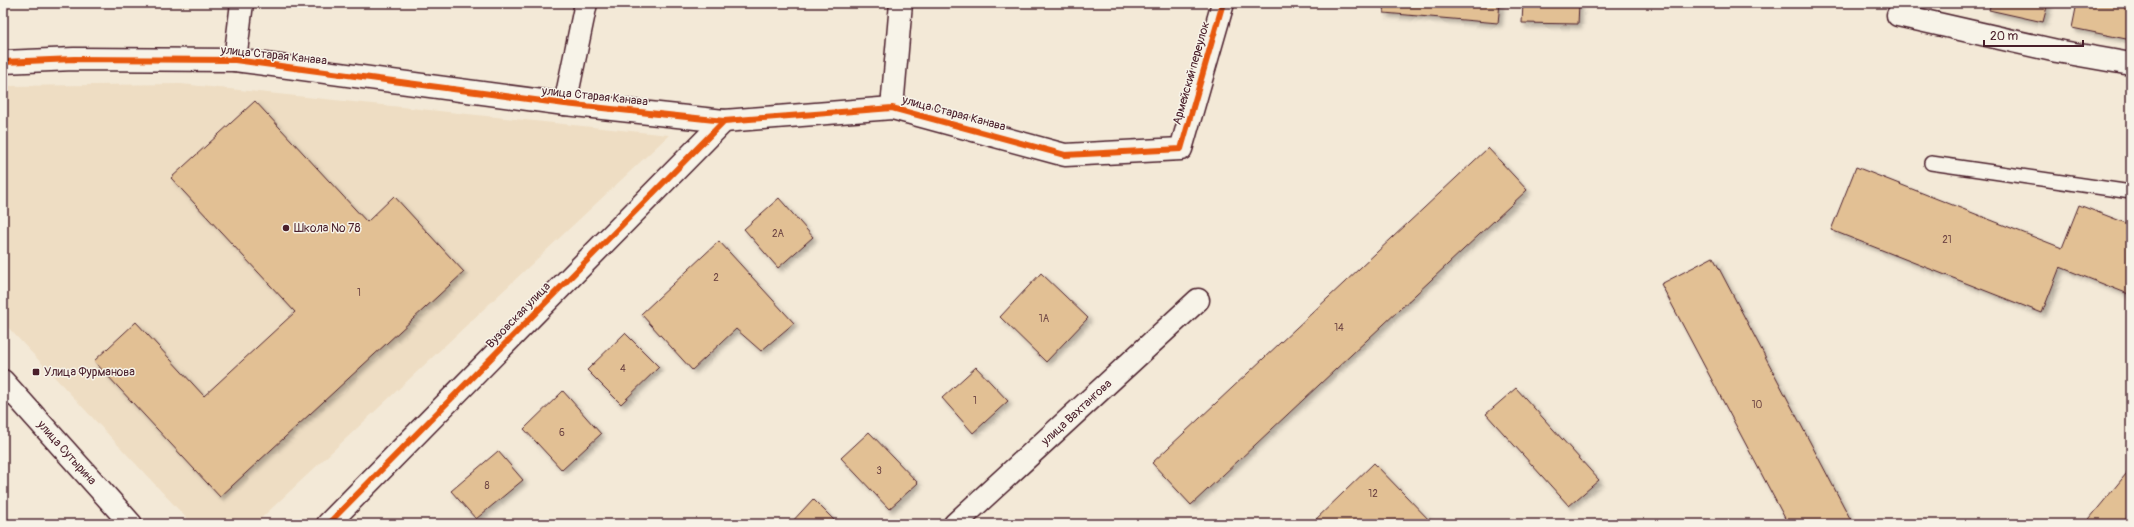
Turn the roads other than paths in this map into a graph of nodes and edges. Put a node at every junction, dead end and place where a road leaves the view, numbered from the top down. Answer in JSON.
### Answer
{"nodes":[{"id":1,"x":242,"y":3,"type":"edge"},
{"id":2,"x":586,"y":3,"type":"edge"},
{"id":3,"x":902,"y":3,"type":"edge"},
{"id":4,"x":1223,"y":3,"type":"edge"},
{"id":5,"x":1898,"y":15,"type":"dead end"},
{"id":6,"x":235,"y":60,"type":"junction"},
{"id":7,"x":3,"y":62,"type":"edge"},
{"id":8,"x":2131,"y":64,"type":"edge"},
{"id":9,"x":565,"y":104,"type":"junction"},
{"id":10,"x":892,"y":108,"type":"junction"},
{"id":11,"x":724,"y":121,"type":"junction"},
{"id":12,"x":1181,"y":150,"type":"joint"},
{"id":13,"x":1931,"y":163,"type":"dead end"},
{"id":14,"x":2131,"y":192,"type":"edge"},
{"id":15,"x":1198,"y":300,"type":"dead end"},
{"id":16,"x":3,"y":381,"type":"edge"},
{"id":17,"x":131,"y":524,"type":"edge"},
{"id":18,"x":328,"y":524,"type":"edge"},
{"id":19,"x":955,"y":524,"type":"edge"}],
"edges":[{"from":1,"to":6,"type":"street"},
{"from":2,"to":9,"type":"street"},
{"from":3,"to":10,"type":"street"},
{"from":4,"to":12,"type":"street","name":"Армейский переулок"},
{"from":5,"to":8,"type":"street"},
{"from":6,"to":7,"type":"street","name":"улица Старая Канава"},
{"from":6,"to":9,"type":"street","name":"улица Старая Канава"},
{"from":9,"to":11,"type":"street","name":"улица Старая Канава"},
{"from":10,"to":11,"type":"street","name":"улица Старая Канава"},
{"from":10,"to":12,"type":"street","name":"улица Старая Канава"},
{"from":11,"to":18,"type":"street","name":"Вузовская улица"},
{"from":13,"to":14,"type":"lane"},
{"from":15,"to":19,"type":"street","name":"улица Вахтангова"},
{"from":16,"to":17,"type":"street","name":"улица Сутырина"}]}
